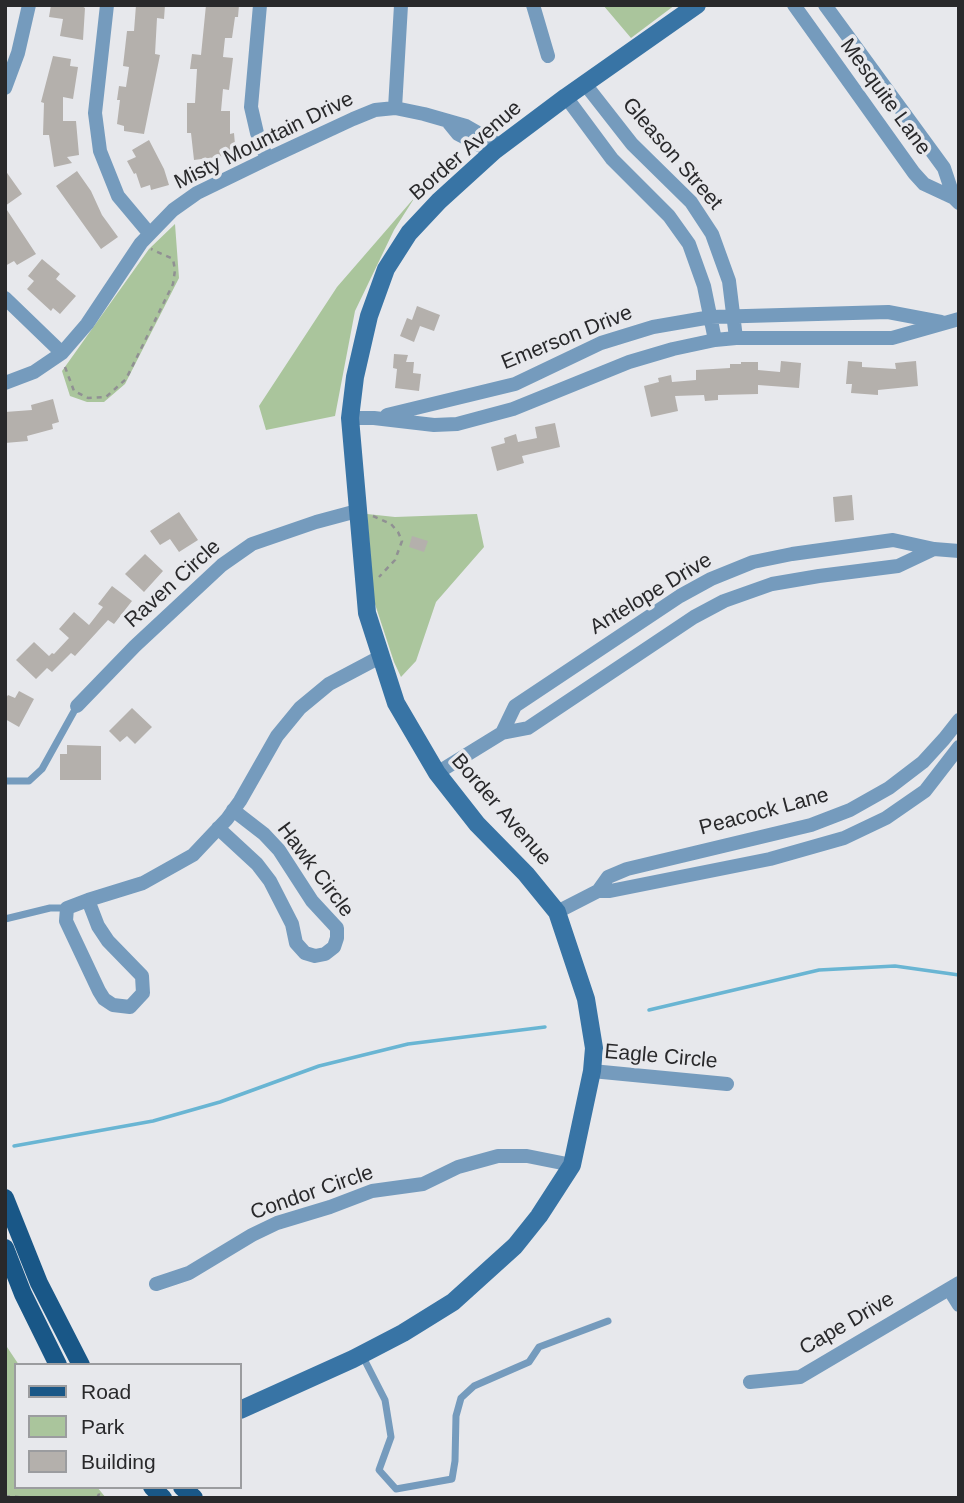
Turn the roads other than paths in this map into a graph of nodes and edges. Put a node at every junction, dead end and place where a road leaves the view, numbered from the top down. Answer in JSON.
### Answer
{"nodes":[{"id":1,"x":29,"y":5,"type":"edge"},
{"id":2,"x":107,"y":5,"type":"edge"},
{"id":3,"x":260,"y":5,"type":"edge"},
{"id":4,"x":401,"y":5,"type":"edge"},
{"id":5,"x":533,"y":5,"type":"edge"},
{"id":6,"x":794,"y":5,"type":"edge"},
{"id":7,"x":825,"y":5,"type":"edge"},
{"id":8,"x":687,"y":8,"type":"edge"},
{"id":9,"x":548,"y":56,"type":"dead end"},
{"id":10,"x":585,"y":84,"type":"junction"},
{"id":11,"x":5,"y":88,"type":"edge"},
{"id":12,"x":566,"y":97,"type":"junction"},
{"id":13,"x":395,"y":108,"type":"junction"},
{"id":14,"x":497,"y":149,"type":"junction"},
{"id":15,"x":267,"y":159,"type":"junction"},
{"id":16,"x":956,"y":200,"type":"edge"},
{"id":17,"x":149,"y":233,"type":"junction"},
{"id":18,"x":5,"y":298,"type":"edge"},
{"id":19,"x":733,"y":315,"type":"junction"},
{"id":20,"x":711,"y":317,"type":"junction"},
{"id":21,"x":952,"y":321,"type":"edge"},
{"id":22,"x":736,"y":338,"type":"junction"},
{"id":23,"x":715,"y":340,"type":"junction"},
{"id":24,"x":63,"y":359,"type":"junction"},
{"id":25,"x":5,"y":383,"type":"edge"},
{"id":26,"x":350,"y":418,"type":"junction"},
{"id":27,"x":373,"y":418,"type":"junction"},
{"id":28,"x":364,"y":513,"type":"junction"},
{"id":29,"x":934,"y":549,"type":"junction"},
{"id":30,"x":959,"y":551,"type":"edge"},
{"id":31,"x":680,"y":596,"type":"junction"},
{"id":32,"x":694,"y":618,"type":"junction"},
{"id":33,"x":380,"y":657,"type":"junction"},
{"id":34,"x":77,"y":706,"type":"joint"},
{"id":35,"x":959,"y":720,"type":"edge"},
{"id":36,"x":502,"y":733,"type":"junction"},
{"id":37,"x":959,"y":747,"type":"edge"},
{"id":38,"x":437,"y":773,"type":"junction"},
{"id":39,"x":5,"y":781,"type":"edge"},
{"id":40,"x":233,"y":810,"type":"junction"},
{"id":41,"x":809,"y":825,"type":"junction"},
{"id":42,"x":218,"y":828,"type":"junction"},
{"id":43,"x":814,"y":847,"type":"junction"},
{"id":44,"x":598,"y":891,"type":"junction"},
{"id":45,"x":88,"y":900,"type":"junction"},
{"id":46,"x":67,"y":908,"type":"junction"},
{"id":47,"x":557,"y":912,"type":"junction"},
{"id":48,"x":5,"y":919,"type":"edge"},
{"id":49,"x":592,"y":1071,"type":"junction"},
{"id":50,"x":727,"y":1084,"type":"dead end"},
{"id":51,"x":572,"y":1165,"type":"junction"},
{"id":52,"x":5,"y":1198,"type":"edge"},
{"id":53,"x":5,"y":1248,"type":"edge"},
{"id":54,"x":156,"y":1284,"type":"dead end"},
{"id":55,"x":954,"y":1286,"type":"edge"},
{"id":56,"x":959,"y":1305,"type":"edge"},
{"id":57,"x":608,"y":1321,"type":"dead end"},
{"id":58,"x":362,"y":1355,"type":"junction"},
{"id":59,"x":57,"y":1363,"type":"edge"},
{"id":60,"x":80,"y":1363,"type":"edge"},
{"id":61,"x":750,"y":1382,"type":"dead end"},
{"id":62,"x":242,"y":1409,"type":"edge"}],
"edges":[{"from":1,"to":11,"type":"street"},
{"from":2,"to":17,"type":"street"},
{"from":3,"to":15,"type":"street"},
{"from":4,"to":13,"type":"street"},
{"from":5,"to":9,"type":"street"},
{"from":6,"to":16,"type":"street","name":"Mesquite Lane"},
{"from":7,"to":16,"type":"street","name":"Mesquite Lane"},
{"from":8,"to":10,"type":"street","name":"Border Avenue"},
{"from":10,"to":12,"type":"street","name":"Border Avenue"},
{"from":10,"to":19,"type":"street","name":"Gleason Street"},
{"from":12,"to":14,"type":"street","name":"Border Avenue"},
{"from":12,"to":20,"type":"street","name":"Gleason Street"},
{"from":13,"to":14,"type":"street","name":"Misty Mountain Drive"},
{"from":13,"to":15,"type":"street","name":"Misty Mountain Drive"},
{"from":14,"to":26,"type":"street","name":"Border Avenue"},
{"from":15,"to":17,"type":"street","name":"Misty Mountain Drive"},
{"from":17,"to":24,"type":"street","name":"Misty Mountain Drive"},
{"from":18,"to":24,"type":"street"},
{"from":19,"to":20,"type":"street","name":"Emerson Drive"},
{"from":19,"to":21,"type":"street","name":"Emerson Drive"},
{"from":19,"to":22,"type":"street","name":"Gleason Street"},
{"from":20,"to":23,"type":"street","name":"Gleason Street"},
{"from":20,"to":27,"type":"street","name":"Emerson Drive"},
{"from":21,"to":22,"type":"street","name":"Emerson Drive"},
{"from":22,"to":23,"type":"street","name":"Emerson Drive"},
{"from":23,"to":27,"type":"street","name":"Emerson Drive"},
{"from":24,"to":25,"type":"street","name":"Misty Mountain Drive"},
{"from":26,"to":27,"type":"street","name":"Emerson Drive"},
{"from":26,"to":28,"type":"street","name":"Border Avenue"},
{"from":28,"to":33,"type":"street","name":"Border Avenue"},
{"from":28,"to":34,"type":"street","name":"Raven Circle"},
{"from":29,"to":30,"type":"street","name":"Antelope Drive"},
{"from":29,"to":31,"type":"street","name":"Antelope Drive"},
{"from":29,"to":32,"type":"street","name":"Antelope Drive"},
{"from":31,"to":32,"type":"street"},
{"from":31,"to":36,"type":"street","name":"Antelope Drive"},
{"from":32,"to":36,"type":"street","name":"Antelope Drive"},
{"from":33,"to":38,"type":"street","name":"Border Avenue"},
{"from":33,"to":40,"type":"street"},
{"from":34,"to":39,"type":"lane"},
{"from":35,"to":41,"type":"street","name":"Peacock Lane"},
{"from":36,"to":38,"type":"street","name":"Antelope Drive"},
{"from":37,"to":43,"type":"street","name":"Peacock Lane"},
{"from":38,"to":47,"type":"street","name":"Border Avenue"},
{"from":40,"to":42,"type":"street"},
{"from":40,"to":42,"type":"street","name":"Hawk Circle"},
{"from":41,"to":43,"type":"street"},
{"from":41,"to":44,"type":"street","name":"Peacock Lane"},
{"from":42,"to":45,"type":"street"},
{"from":43,"to":44,"type":"street","name":"Peacock Lane"},
{"from":44,"to":47,"type":"street","name":"Peacock Lane"},
{"from":45,"to":46,"type":"street"},
{"from":45,"to":46,"type":"street"},
{"from":46,"to":48,"type":"lane"},
{"from":47,"to":49,"type":"street","name":"Border Avenue"},
{"from":49,"to":50,"type":"street","name":"Eagle Circle"},
{"from":49,"to":51,"type":"street","name":"Border Avenue"},
{"from":51,"to":54,"type":"street","name":"Condor Circle"},
{"from":51,"to":58,"type":"street","name":"Border Avenue"},
{"from":52,"to":60,"type":"main road"},
{"from":53,"to":59,"type":"main road"},
{"from":55,"to":56,"type":"street"},
{"from":55,"to":61,"type":"street","name":"Cape Drive"},
{"from":57,"to":58,"type":"lane"},
{"from":58,"to":62,"type":"street","name":"Border Avenue"}]}
